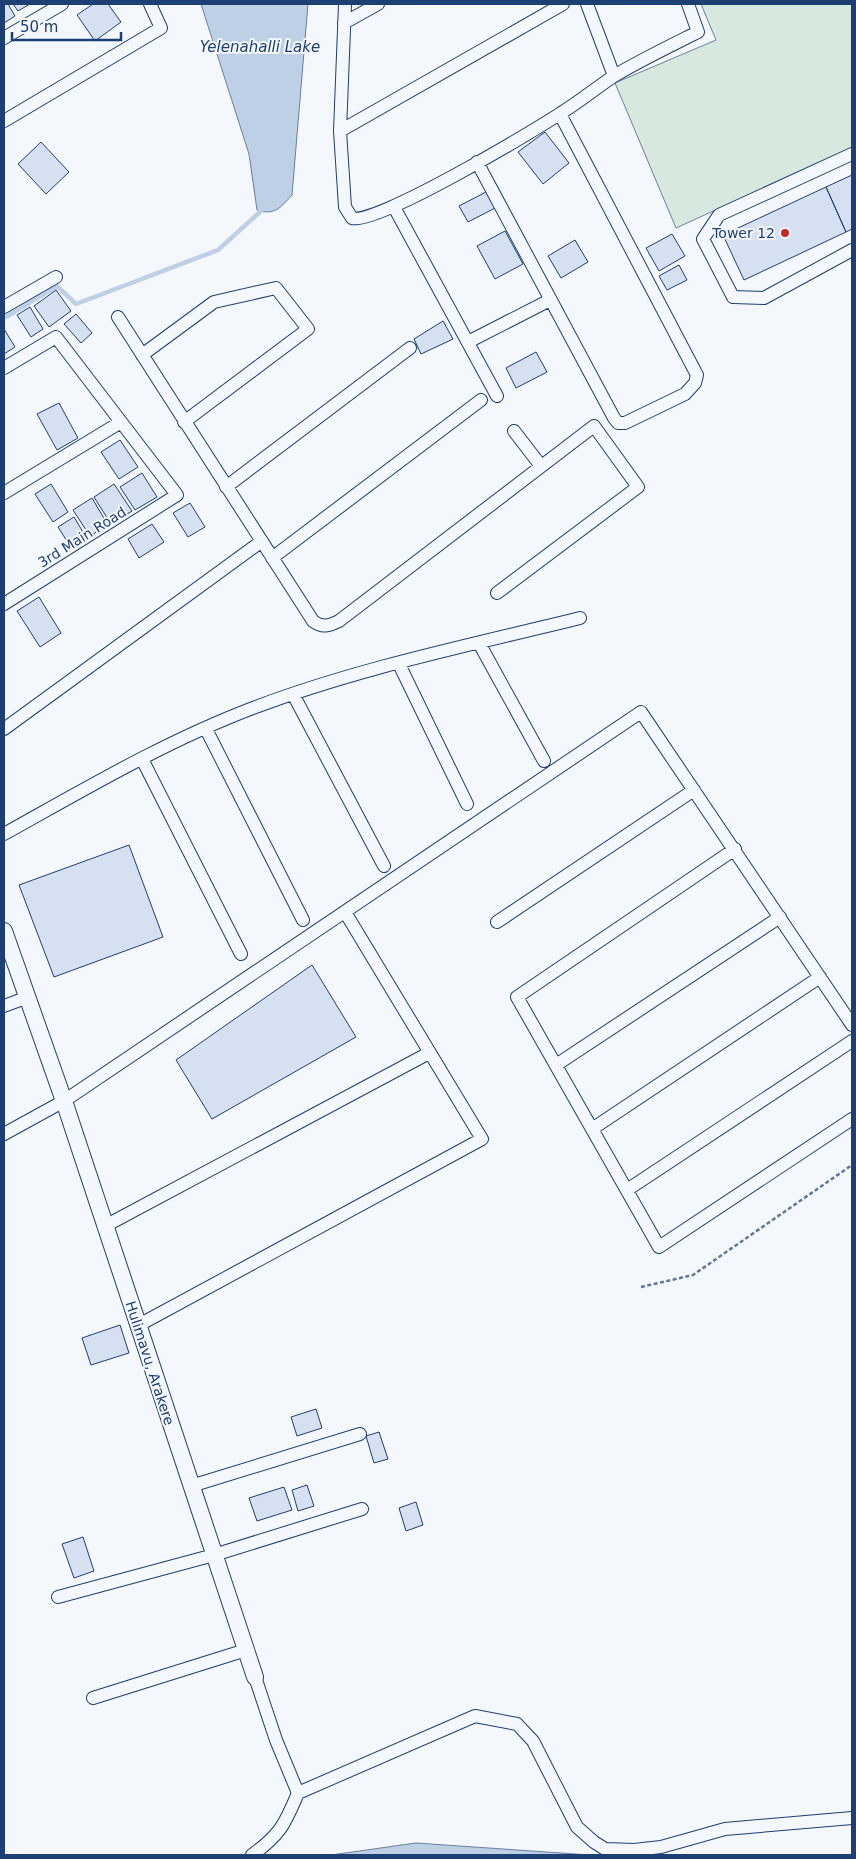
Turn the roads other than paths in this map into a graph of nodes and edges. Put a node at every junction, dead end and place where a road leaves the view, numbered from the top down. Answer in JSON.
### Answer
{"nodes":[{"id":1,"x":62,"y":4,"type":"edge"},
{"id":2,"x":150,"y":4,"type":"edge"},
{"id":3,"x":345,"y":4,"type":"edge"},
{"id":4,"x":378,"y":4,"type":"edge"},
{"id":5,"x":563,"y":4,"type":"edge"},
{"id":6,"x":587,"y":4,"type":"edge"},
{"id":7,"x":688,"y":4,"type":"edge"},
{"id":8,"x":344,"y":23,"type":"junction"},
{"id":9,"x":4,"y":38,"type":"edge"},
{"id":10,"x":614,"y":76,"type":"junction"},
{"id":11,"x":560,"y":114,"type":"junction"},
{"id":12,"x":4,"y":121,"type":"edge"},
{"id":13,"x":340,"y":130,"type":"junction"},
{"id":14,"x":852,"y":154,"type":"edge"},
{"id":15,"x":476,"y":162,"type":"junction"},
{"id":16,"x":394,"y":207,"type":"junction"},
{"id":17,"x":852,"y":250,"type":"edge"},
{"id":18,"x":56,"y":277,"type":"dead end"},
{"id":19,"x":550,"y":300,"type":"junction"},
{"id":20,"x":4,"y":307,"type":"edge"},
{"id":21,"x":118,"y":317,"type":"dead end"},
{"id":22,"x":468,"y":342,"type":"junction"},
{"id":23,"x":410,"y":348,"type":"dead end"},
{"id":24,"x":142,"y":355,"type":"junction"},
{"id":25,"x":4,"y":368,"type":"edge"},
{"id":26,"x":497,"y":396,"type":"dead end"},
{"id":27,"x":481,"y":400,"type":"dead end"},
{"id":28,"x":121,"y":422,"type":"junction"},
{"id":29,"x":184,"y":422,"type":"junction"},
{"id":30,"x":514,"y":432,"type":"dead end"},
{"id":31,"x":541,"y":466,"type":"junction"},
{"id":32,"x":226,"y":487,"type":"junction"},
{"id":33,"x":4,"y":494,"type":"edge"},
{"id":34,"x":262,"y":541,"type":"junction"},
{"id":35,"x":272,"y":558,"type":"junction"},
{"id":36,"x":497,"y":593,"type":"dead end"},
{"id":37,"x":4,"y":604,"type":"edge"},
{"id":38,"x":580,"y":618,"type":"dead end"},
{"id":39,"x":479,"y":643,"type":"junction"},
{"id":40,"x":399,"y":664,"type":"junction"},
{"id":41,"x":294,"y":694,"type":"junction"},
{"id":42,"x":4,"y":729,"type":"edge"},
{"id":43,"x":206,"y":729,"type":"junction"},
{"id":44,"x":142,"y":759,"type":"junction"},
{"id":45,"x":544,"y":761,"type":"dead end"},
{"id":46,"x":694,"y":790,"type":"junction"},
{"id":47,"x":467,"y":804,"type":"dead end"},
{"id":48,"x":4,"y":834,"type":"edge"},
{"id":49,"x":735,"y":850,"type":"junction"},
{"id":50,"x":384,"y":866,"type":"dead end"},
{"id":51,"x":345,"y":912,"type":"junction"},
{"id":52,"x":780,"y":917,"type":"junction"},
{"id":53,"x":303,"y":920,"type":"dead end"},
{"id":54,"x":497,"y":922,"type":"dead end"},
{"id":55,"x":4,"y":931,"type":"edge"},
{"id":56,"x":241,"y":954,"type":"dead end"},
{"id":57,"x":820,"y":976,"type":"junction"},
{"id":58,"x":28,"y":997,"type":"junction"},
{"id":59,"x":4,"y":1006,"type":"edge"},
{"id":60,"x":852,"y":1025,"type":"edge"},
{"id":61,"x":852,"y":1040,"type":"edge"},
{"id":62,"x":430,"y":1053,"type":"junction"},
{"id":63,"x":556,"y":1066,"type":"junction"},
{"id":64,"x":64,"y":1101,"type":"junction"},
{"id":65,"x":852,"y":1119,"type":"edge"},
{"id":66,"x":592,"y":1129,"type":"junction"},
{"id":67,"x":4,"y":1134,"type":"edge"},
{"id":68,"x":627,"y":1190,"type":"junction"},
{"id":69,"x":105,"y":1226,"type":"junction"},
{"id":70,"x":137,"y":1326,"type":"junction"},
{"id":71,"x":360,"y":1434,"type":"dead end"},
{"id":72,"x":191,"y":1486,"type":"junction"},
{"id":73,"x":362,"y":1509,"type":"dead end"},
{"id":74,"x":214,"y":1555,"type":"junction"},
{"id":75,"x":58,"y":1597,"type":"dead end"},
{"id":76,"x":246,"y":1650,"type":"junction"},
{"id":77,"x":256,"y":1677,"type":"joint"},
{"id":78,"x":93,"y":1698,"type":"dead end"},
{"id":79,"x":298,"y":1793,"type":"junction"},
{"id":80,"x":852,"y":1818,"type":"edge"},
{"id":81,"x":252,"y":1855,"type":"edge"}],
"edges":[{"from":1,"to":9,"type":"street"},
{"from":2,"to":12,"type":"street"},
{"from":3,"to":8,"type":"street"},
{"from":4,"to":8,"type":"street"},
{"from":5,"to":13,"type":"street"},
{"from":6,"to":10,"type":"street"},
{"from":7,"to":10,"type":"street"},
{"from":8,"to":13,"type":"street"},
{"from":10,"to":11,"type":"street"},
{"from":11,"to":15,"type":"street"},
{"from":11,"to":19,"type":"street"},
{"from":13,"to":16,"type":"street"},
{"from":14,"to":17,"type":"street"},
{"from":15,"to":16,"type":"street"},
{"from":15,"to":19,"type":"street"},
{"from":16,"to":22,"type":"street"},
{"from":18,"to":20,"type":"street"},
{"from":19,"to":22,"type":"street"},
{"from":21,"to":24,"type":"street"},
{"from":22,"to":26,"type":"street"},
{"from":23,"to":32,"type":"street"},
{"from":24,"to":29,"type":"street"},
{"from":24,"to":29,"type":"street"},
{"from":25,"to":28,"type":"street"},
{"from":27,"to":35,"type":"street"},
{"from":28,"to":33,"type":"street"},
{"from":28,"to":37,"type":"street","name":"3rd Main Road"},
{"from":29,"to":32,"type":"street"},
{"from":30,"to":31,"type":"street"},
{"from":31,"to":35,"type":"street"},
{"from":31,"to":36,"type":"street"},
{"from":32,"to":34,"type":"street"},
{"from":34,"to":35,"type":"street"},
{"from":34,"to":42,"type":"street"},
{"from":38,"to":39,"type":"street"},
{"from":39,"to":40,"type":"street"},
{"from":39,"to":45,"type":"street"},
{"from":40,"to":41,"type":"street"},
{"from":40,"to":47,"type":"street"},
{"from":41,"to":43,"type":"street"},
{"from":41,"to":50,"type":"street"},
{"from":43,"to":44,"type":"street"},
{"from":43,"to":53,"type":"street"},
{"from":44,"to":48,"type":"street"},
{"from":44,"to":56,"type":"street"},
{"from":46,"to":49,"type":"street"},
{"from":46,"to":51,"type":"street"},
{"from":46,"to":54,"type":"street"},
{"from":49,"to":52,"type":"street"},
{"from":49,"to":63,"type":"street"},
{"from":51,"to":62,"type":"street"},
{"from":51,"to":64,"type":"street"},
{"from":52,"to":57,"type":"street"},
{"from":52,"to":63,"type":"street"},
{"from":55,"to":58,"type":"street","name":"Hulimavu, Arakere"},
{"from":57,"to":60,"type":"street"},
{"from":57,"to":66,"type":"street"},
{"from":58,"to":59,"type":"street"},
{"from":58,"to":64,"type":"street","name":"Hulimavu, Arakere"},
{"from":61,"to":68,"type":"street"},
{"from":62,"to":69,"type":"street"},
{"from":62,"to":70,"type":"street"},
{"from":63,"to":66,"type":"street"},
{"from":64,"to":67,"type":"street"},
{"from":64,"to":69,"type":"street","name":"Hulimavu, Arakere"},
{"from":65,"to":68,"type":"street"},
{"from":66,"to":68,"type":"street"},
{"from":69,"to":70,"type":"street","name":"Hulimavu, Arakere"},
{"from":70,"to":72,"type":"street","name":"Hulimavu, Arakere"},
{"from":71,"to":72,"type":"street"},
{"from":72,"to":74,"type":"street","name":"Hulimavu, Arakere"},
{"from":73,"to":74,"type":"street"},
{"from":74,"to":75,"type":"street"},
{"from":74,"to":76,"type":"street","name":"Hulimavu, Arakere"},
{"from":76,"to":77,"type":"street","name":"Hulimavu, Arakere"},
{"from":76,"to":78,"type":"street"},
{"from":77,"to":79,"type":"street","name":"Hulimavu, Arakere"},
{"from":79,"to":80,"type":"street"},
{"from":79,"to":81,"type":"street"}]}
